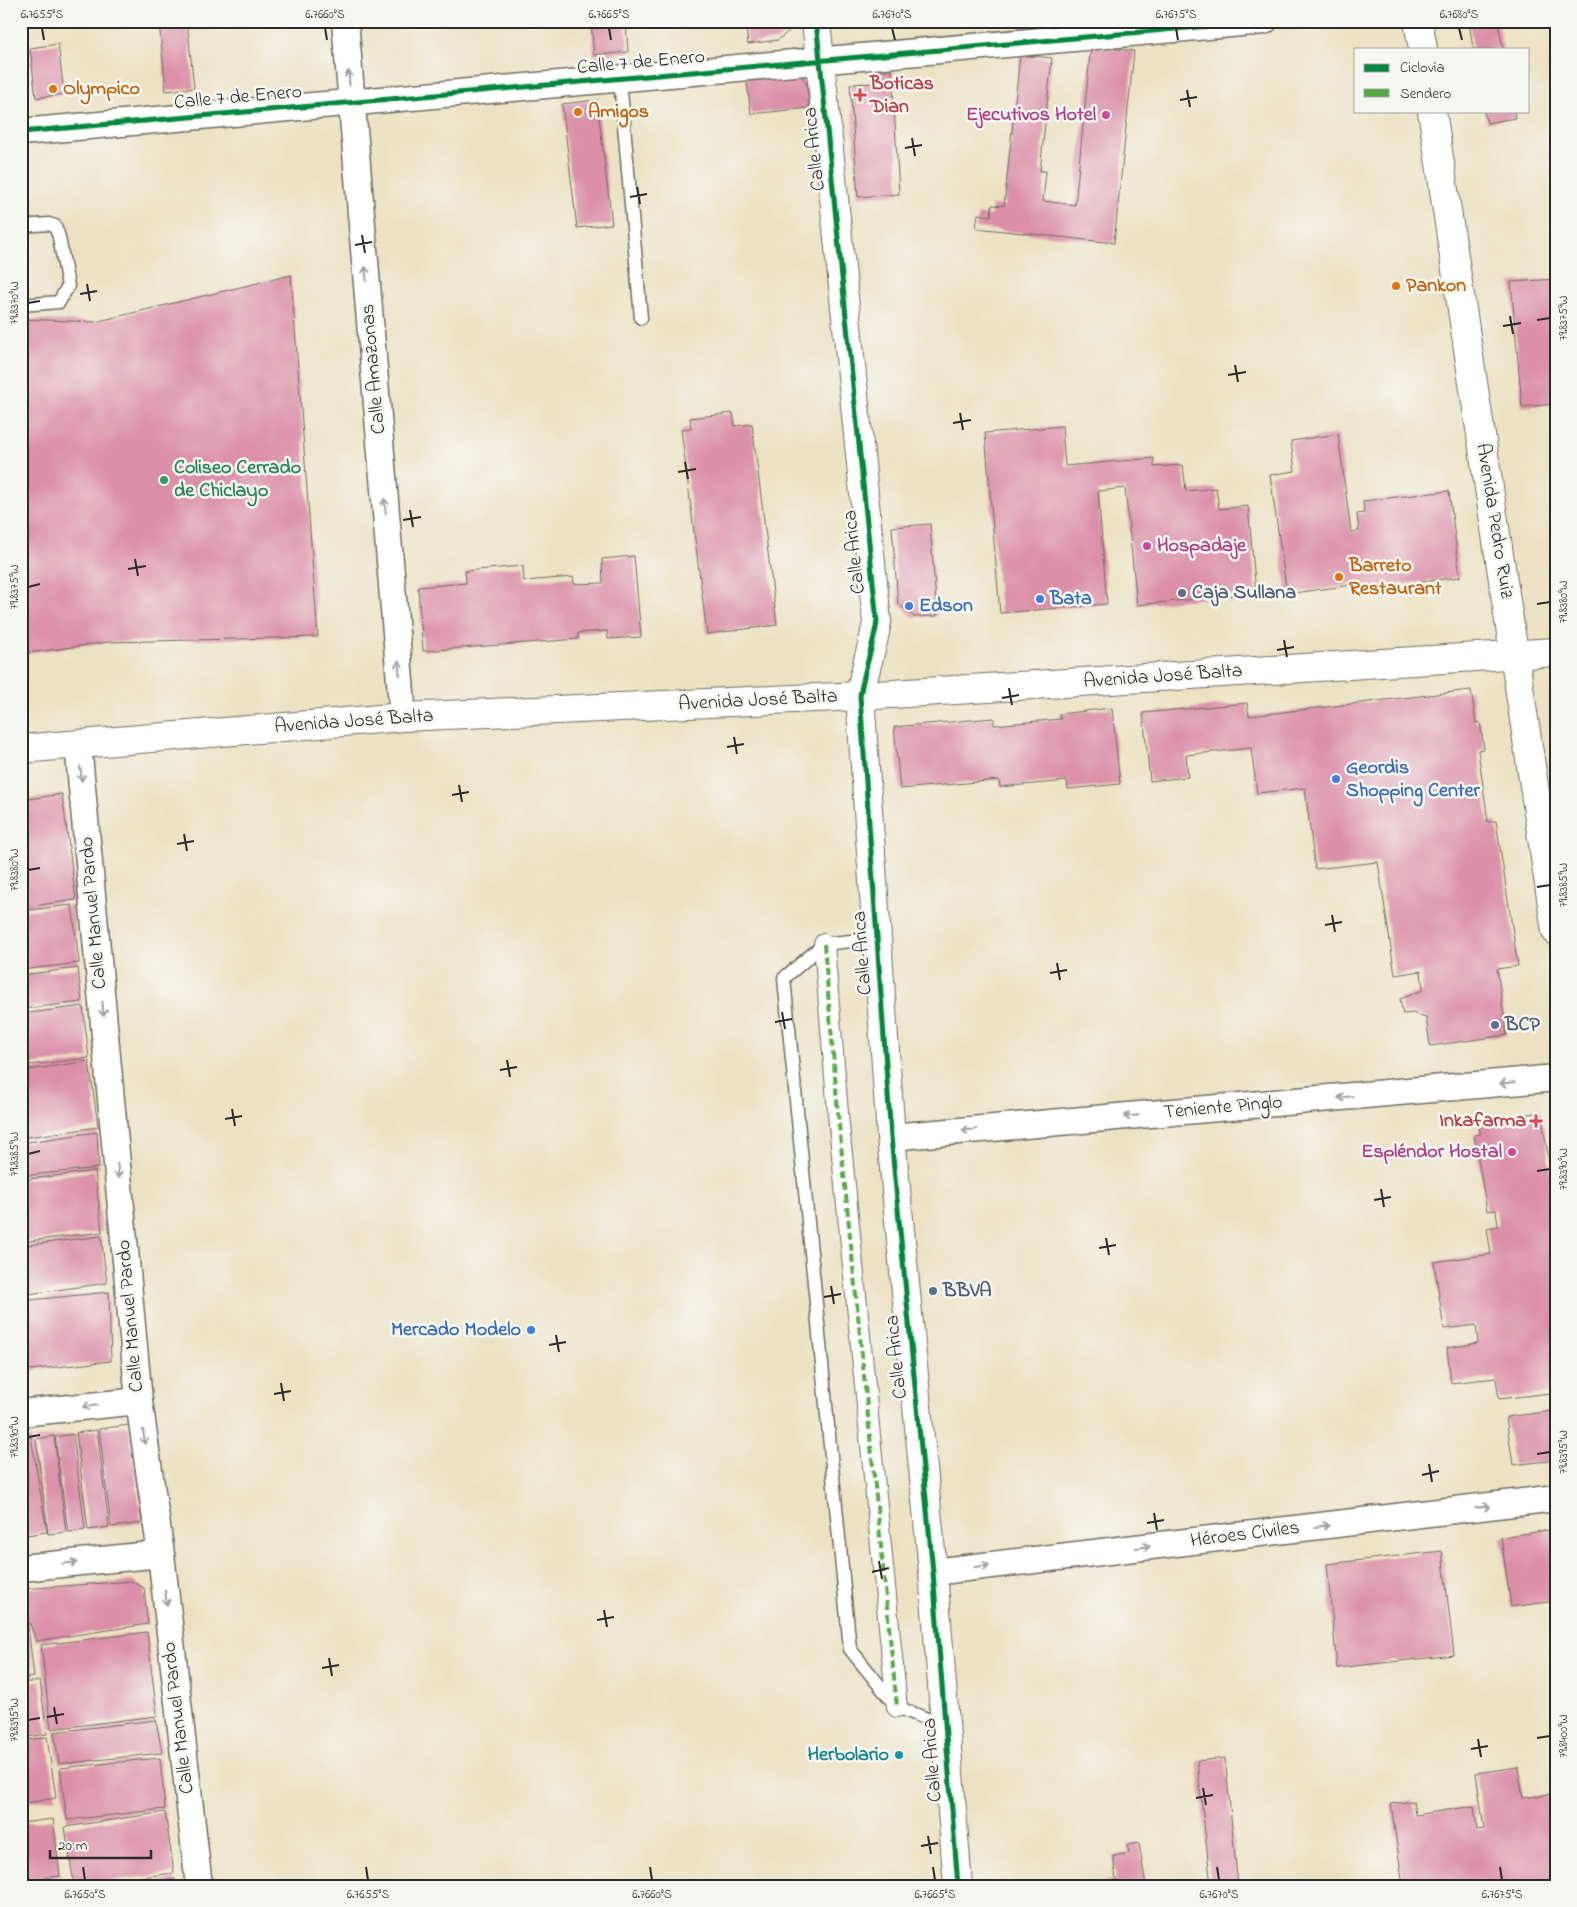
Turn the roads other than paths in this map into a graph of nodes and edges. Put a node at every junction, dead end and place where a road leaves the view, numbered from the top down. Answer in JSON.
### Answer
{"nodes":[{"id":1,"x":345,"y":21,"type":"edge"},
{"id":2,"x":816,"y":21,"type":"edge"},
{"id":3,"x":1264,"y":21,"type":"edge"},
{"id":4,"x":1418,"y":21,"type":"edge"},
{"id":5,"x":1422,"y":48,"type":"edge"},
{"id":6,"x":821,"y":62,"type":"junction"},
{"id":7,"x":620,"y":80,"type":"junction"},
{"id":8,"x":351,"y":103,"type":"junction"},
{"id":9,"x":1432,"y":112,"type":"edge"},
{"id":10,"x":21,"y":132,"type":"edge"},
{"id":11,"x":21,"y":226,"type":"edge"},
{"id":12,"x":21,"y":305,"type":"edge"},
{"id":13,"x":641,"y":318,"type":"dead end"},
{"id":14,"x":1556,"y":652,"type":"edge"},
{"id":15,"x":1515,"y":656,"type":"junction"},
{"id":16,"x":860,"y":696,"type":"junction"},
{"id":17,"x":403,"y":717,"type":"junction"},
{"id":18,"x":78,"y":744,"type":"junction"},
{"id":19,"x":21,"y":750,"type":"edge"},
{"id":20,"x":1556,"y":931,"type":"edge"},
{"id":21,"x":877,"y":938,"type":"junction"},
{"id":22,"x":824,"y":944,"type":"junction"},
{"id":23,"x":1556,"y":1078,"type":"edge"},
{"id":24,"x":891,"y":1137,"type":"junction"},
{"id":25,"x":139,"y":1401,"type":"junction"},
{"id":26,"x":21,"y":1412,"type":"edge"},
{"id":27,"x":1556,"y":1498,"type":"edge"},
{"id":28,"x":160,"y":1554,"type":"junction"},
{"id":29,"x":21,"y":1568,"type":"edge"},
{"id":30,"x":933,"y":1572,"type":"junction"},
{"id":31,"x":898,"y":1706,"type":"junction"},
{"id":32,"x":945,"y":1726,"type":"junction"},
{"id":33,"x":199,"y":1886,"type":"edge"},
{"id":34,"x":958,"y":1886,"type":"edge"}],
"edges":[{"from":8,"to":1,"type":"street","name":"Calle Amazonas","one_way":true},
{"from":2,"to":6,"type":"street","name":"Calle Arica"},
{"from":3,"to":6,"type":"street","name":"Calle 7 de Enero"},
{"from":4,"to":5,"type":"street"},
{"from":6,"to":7,"type":"street","name":"Calle 7 de Enero"},
{"from":6,"to":16,"type":"street","name":"Calle Arica"},
{"from":7,"to":8,"type":"street","name":"Calle 7 de Enero"},
{"from":7,"to":13,"type":"lane"},
{"from":8,"to":10,"type":"street","name":"Calle 7 de Enero"},
{"from":17,"to":8,"type":"street","name":"Calle Amazonas","one_way":true},
{"from":9,"to":15,"type":"street","name":"Avenida Pedro Ruiz"},
{"from":11,"to":12,"type":"lane"},
{"from":14,"to":15,"type":"street","name":"Avenida José Balta"},
{"from":15,"to":16,"type":"street","name":"Avenida José Balta"},
{"from":15,"to":20,"type":"street","name":"Avenida Pedro Ruiz"},
{"from":16,"to":17,"type":"street","name":"Avenida José Balta"},
{"from":16,"to":21,"type":"street","name":"Calle Arica"},
{"from":17,"to":18,"type":"street","name":"Avenida José Balta"},
{"from":18,"to":19,"type":"street","name":"Avenida José Balta"},
{"from":18,"to":25,"type":"street","name":"Calle Manuel Pardo","one_way":true},
{"from":21,"to":22,"type":"lane"},
{"from":21,"to":24,"type":"street","name":"Calle Arica"},
{"from":22,"to":31,"type":"street"},
{"from":22,"to":31,"type":"lane"},
{"from":23,"to":24,"type":"street","name":"Teniente Pinglo","one_way":true},
{"from":24,"to":30,"type":"street","name":"Calle Arica"},
{"from":25,"to":26,"type":"street","one_way":true},
{"from":25,"to":28,"type":"street","name":"Calle Manuel Pardo","one_way":true},
{"from":30,"to":27,"type":"street","name":"Héroes Civiles","one_way":true},
{"from":29,"to":28,"type":"street","one_way":true},
{"from":28,"to":33,"type":"street","name":"Calle Manuel Pardo","one_way":true},
{"from":30,"to":32,"type":"street","name":"Calle Arica"},
{"from":31,"to":32,"type":"lane"},
{"from":32,"to":34,"type":"street","name":"Calle Arica"}]}
